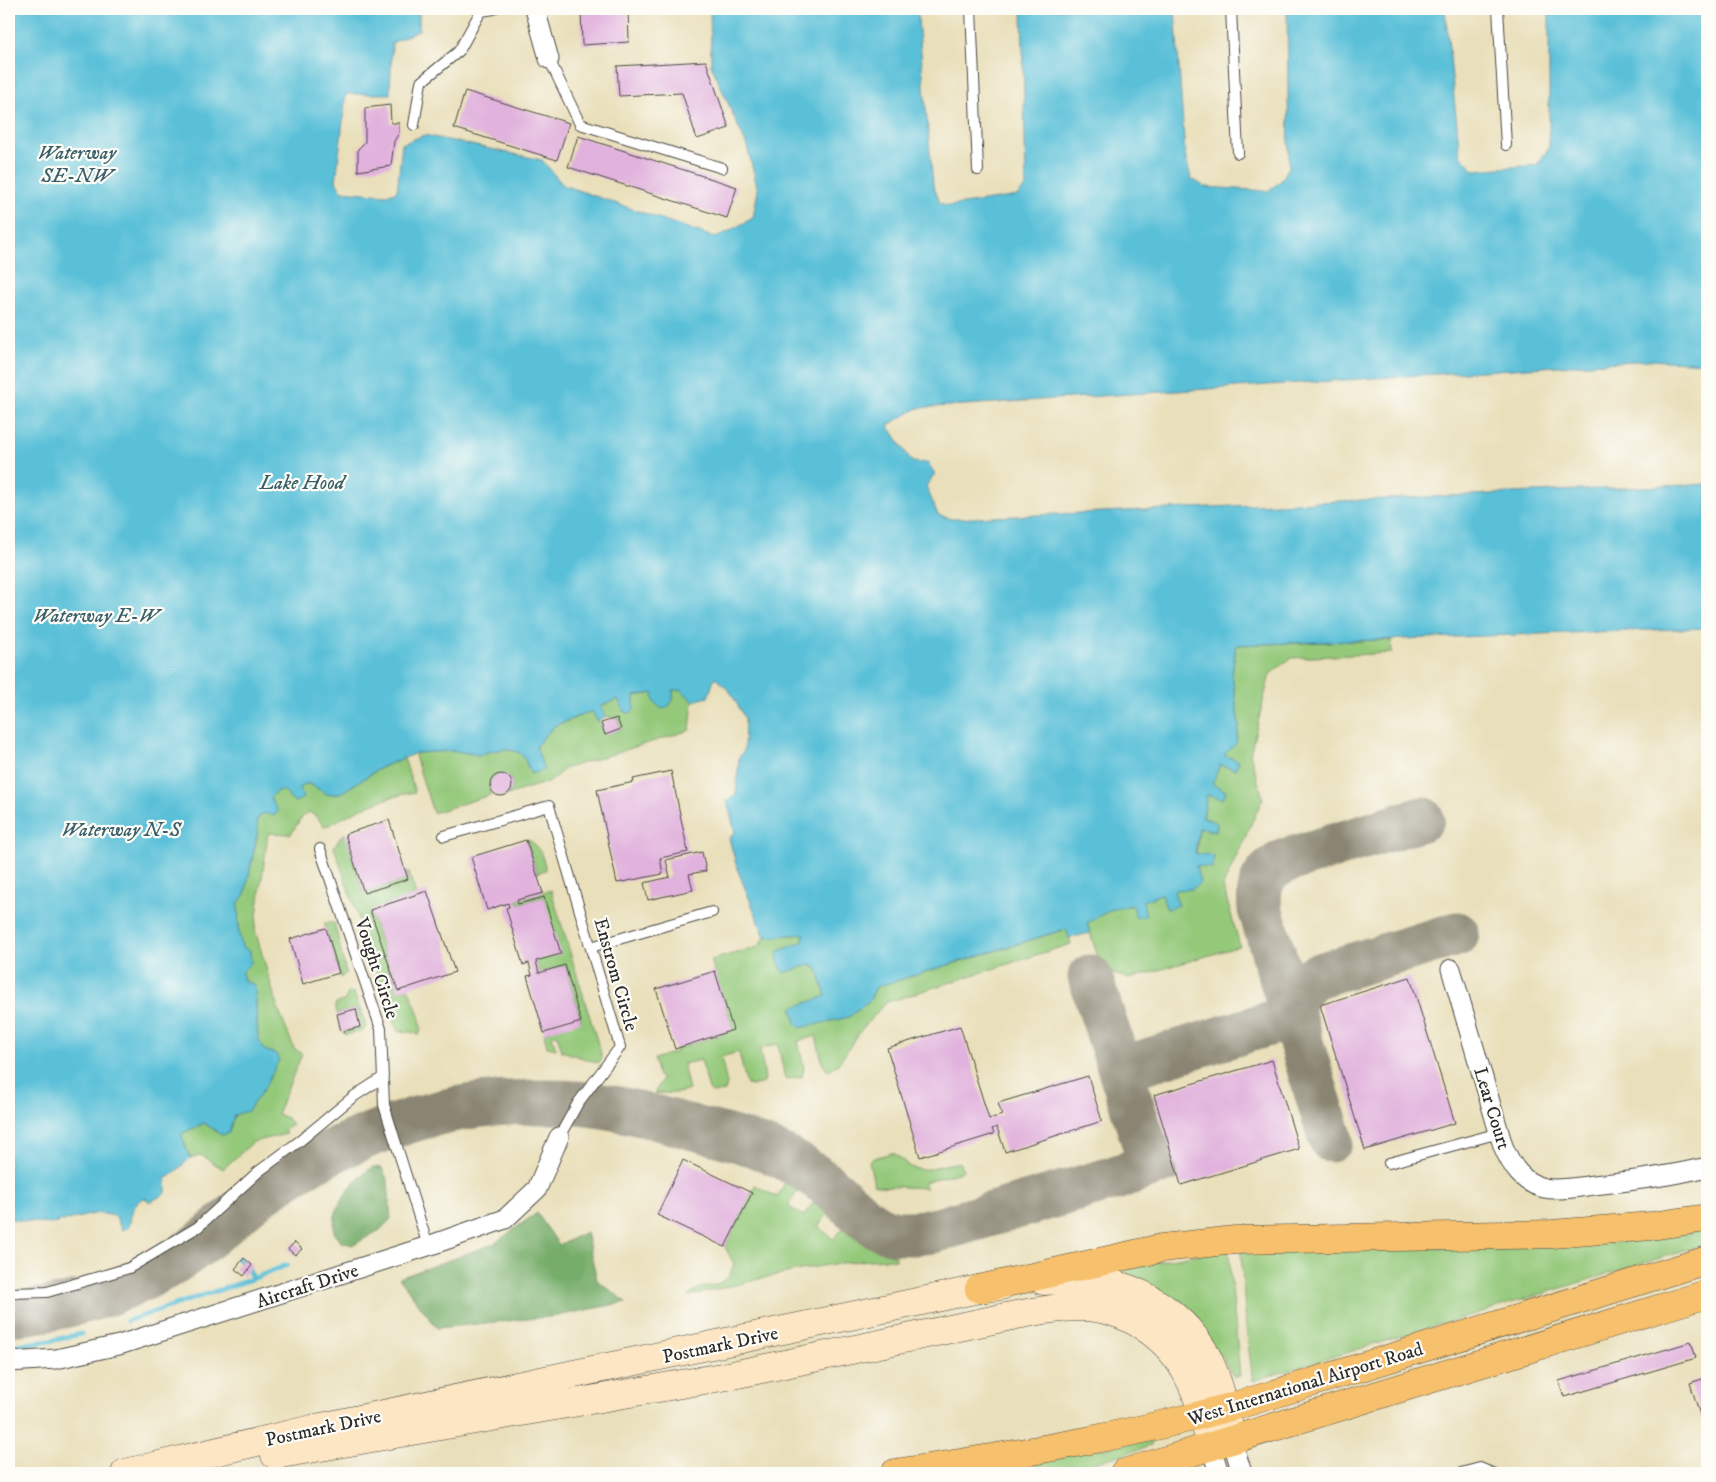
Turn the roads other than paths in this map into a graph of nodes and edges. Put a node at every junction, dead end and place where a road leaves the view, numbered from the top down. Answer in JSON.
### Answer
{"nodes":[{"id":1,"x":494,"y":9,"type":"edge"},
{"id":2,"x":535,"y":9,"type":"edge"},
{"id":3,"x":971,"y":9,"type":"edge"},
{"id":4,"x":1231,"y":9,"type":"edge"},
{"id":5,"x":1498,"y":9,"type":"edge"},
{"id":6,"x":549,"y":59,"type":"joint"},
{"id":7,"x":414,"y":126,"type":"dead end"},
{"id":8,"x":1506,"y":145,"type":"dead end"},
{"id":9,"x":1238,"y":154,"type":"dead end"},
{"id":10,"x":722,"y":168,"type":"dead end"},
{"id":11,"x":978,"y":170,"type":"dead end"},
{"id":12,"x":444,"y":836,"type":"dead end"},
{"id":13,"x":320,"y":849,"type":"dead end"},
{"id":14,"x":712,"y":912,"type":"dead end"},
{"id":15,"x":591,"y":947,"type":"junction"},
{"id":16,"x":1451,"y":969,"type":"dead end"},
{"id":17,"x":382,"y":1078,"type":"junction"},
{"id":18,"x":1499,"y":1133,"type":"junction"},
{"id":19,"x":559,"y":1137,"type":"joint"},
{"id":20,"x":1389,"y":1163,"type":"dead end"},
{"id":21,"x":1707,"y":1167,"type":"edge"},
{"id":22,"x":1707,"y":1218,"type":"edge"},
{"id":23,"x":428,"y":1246,"type":"junction"},
{"id":24,"x":1707,"y":1260,"type":"edge"},
{"id":25,"x":979,"y":1289,"type":"junction"},
{"id":26,"x":9,"y":1293,"type":"edge"},
{"id":27,"x":1707,"y":1294,"type":"edge"},
{"id":28,"x":9,"y":1362,"type":"edge"},
{"id":29,"x":1214,"y":1412,"type":"junction"},
{"id":30,"x":1222,"y":1443,"type":"junction"},
{"id":31,"x":125,"y":1473,"type":"edge"},
{"id":32,"x":168,"y":1473,"type":"edge"},
{"id":33,"x":895,"y":1473,"type":"edge"},
{"id":34,"x":1124,"y":1473,"type":"edge"},
{"id":35,"x":1219,"y":1473,"type":"edge"},
{"id":36,"x":1242,"y":1473,"type":"edge"},
{"id":37,"x":1461,"y":1473,"type":"edge"},
{"id":38,"x":1492,"y":1473,"type":"edge"}],
"edges":[{"from":1,"to":7,"type":"lane"},
{"from":2,"to":6,"type":"street"},
{"from":3,"to":11,"type":"lane"},
{"from":4,"to":9,"type":"lane"},
{"from":5,"to":8,"type":"lane"},
{"from":6,"to":10,"type":"lane"},
{"from":12,"to":15,"type":"lane","name":"Enstrom Circle"},
{"from":13,"to":17,"type":"lane","name":"Vought Circle"},
{"from":14,"to":15,"type":"lane"},
{"from":15,"to":19,"type":"lane","name":"Enstrom Circle"},
{"from":16,"to":18,"type":"street","name":"Lear Court"},
{"from":17,"to":23,"type":"lane","name":"Vought Circle"},
{"from":17,"to":26,"type":"lane"},
{"from":18,"to":20,"type":"lane"},
{"from":18,"to":21,"type":"street","name":"Lear Court"},
{"from":19,"to":23,"type":"street","name":"Aircraft Drive"},
{"from":22,"to":25,"type":"main road"},
{"from":23,"to":28,"type":"street","name":"Aircraft Drive"},
{"from":24,"to":29,"type":"main road","name":"West International Airport Road"},
{"from":25,"to":29,"type":"street","name":"Postmark Drive"},
{"from":25,"to":31,"type":"street","name":"Postmark Drive"},
{"from":27,"to":30,"type":"main road","name":"West International Airport Road"},
{"from":29,"to":30,"type":"street","name":"Postmark Drive"},
{"from":29,"to":32,"type":"street","name":"Postmark Drive"},
{"from":29,"to":33,"type":"main road","name":"West International Airport Road"},
{"from":30,"to":34,"type":"main road","name":"West International Airport Road"},
{"from":30,"to":35,"type":"street"},
{"from":30,"to":36,"type":"street"},
{"from":37,"to":38,"type":"lane"}]}
